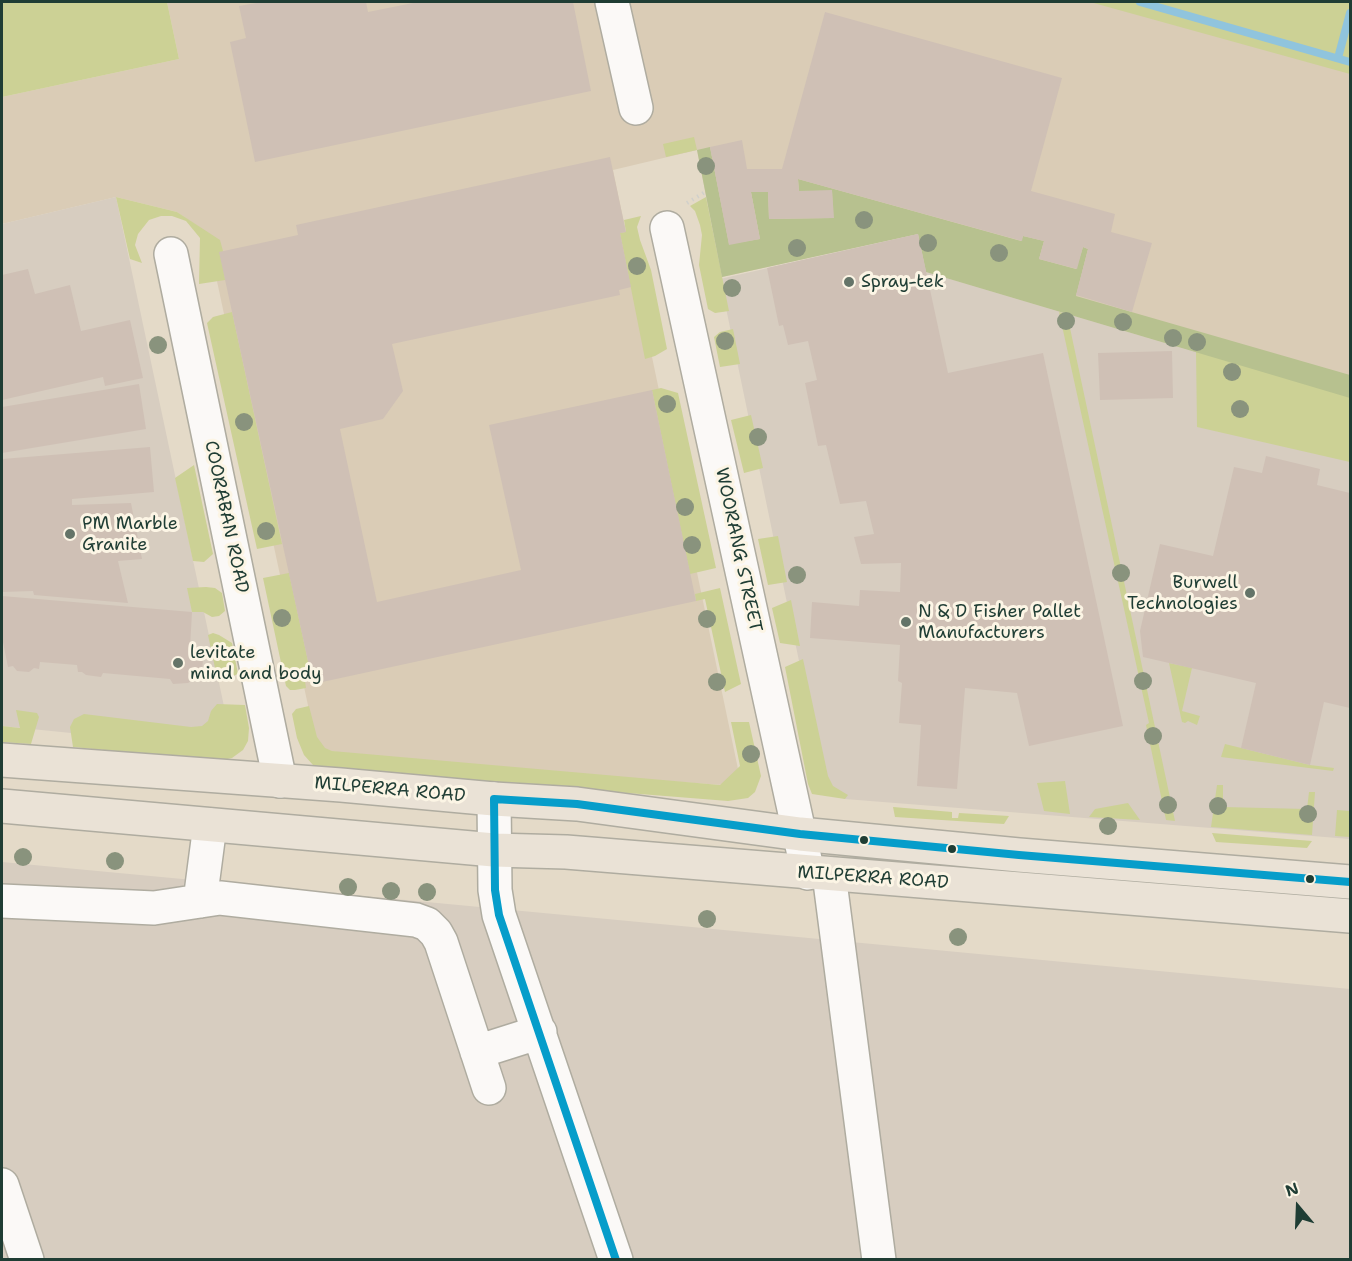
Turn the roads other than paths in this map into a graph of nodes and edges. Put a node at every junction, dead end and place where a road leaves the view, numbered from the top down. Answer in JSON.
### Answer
{"nodes":[{"id":1,"x":612,"y":2,"type":"edge"},
{"id":2,"x":636,"y":108,"type":"dead end"},
{"id":3,"x":668,"y":228,"type":"dead end"},
{"id":4,"x":171,"y":254,"type":"dead end"},
{"id":5,"x":2,"y":760,"type":"edge"},
{"id":6,"x":280,"y":781,"type":"junction"},
{"id":7,"x":494,"y":799,"type":"junction"},
{"id":8,"x":2,"y":806,"type":"edge"},
{"id":9,"x":210,"y":825,"type":"junction"},
{"id":10,"x":800,"y":834,"type":"junction"},
{"id":11,"x":494,"y":850,"type":"junction"},
{"id":12,"x":818,"y":873,"type":"junction"},
{"id":13,"x":1350,"y":882,"type":"edge"},
{"id":14,"x":2,"y":901,"type":"edge"},
{"id":15,"x":200,"y":901,"type":"junction"},
{"id":16,"x":1350,"y":916,"type":"edge"},
{"id":17,"x":540,"y":1032,"type":"junction"},
{"id":18,"x":477,"y":1052,"type":"junction"},
{"id":19,"x":489,"y":1088,"type":"dead end"},
{"id":20,"x":2,"y":1185,"type":"edge"},
{"id":21,"x":27,"y":1260,"type":"edge"},
{"id":22,"x":616,"y":1260,"type":"edge"},
{"id":23,"x":879,"y":1260,"type":"edge"}],
"edges":[{"from":1,"to":2,"type":"street"},
{"from":3,"to":10,"type":"street","name":"WOORANG STREET"},
{"from":4,"to":6,"type":"street","name":"COORABAN ROAD"},
{"from":5,"to":6,"type":"highway","name":"MILPERRA ROAD"},
{"from":6,"to":7,"type":"highway","name":"MILPERRA ROAD"},
{"from":7,"to":10,"type":"highway","name":"MILPERRA ROAD"},
{"from":7,"to":11,"type":"street"},
{"from":8,"to":9,"type":"highway","name":"MILPERRA ROAD"},
{"from":9,"to":11,"type":"highway","name":"MILPERRA ROAD"},
{"from":9,"to":15,"type":"street"},
{"from":10,"to":12,"type":"street","name":"WOORANG STREET"},
{"from":10,"to":13,"type":"highway","name":"MILPERRA ROAD"},
{"from":11,"to":12,"type":"highway","name":"MILPERRA ROAD"},
{"from":11,"to":17,"type":"street"},
{"from":12,"to":16,"type":"highway","name":"MILPERRA ROAD"},
{"from":12,"to":23,"type":"street","name":"WOORANG STREET"},
{"from":14,"to":15,"type":"street"},
{"from":15,"to":18,"type":"street"},
{"from":17,"to":18,"type":"street"},
{"from":17,"to":22,"type":"street"},
{"from":18,"to":19,"type":"street"},
{"from":20,"to":21,"type":"street"}]}
